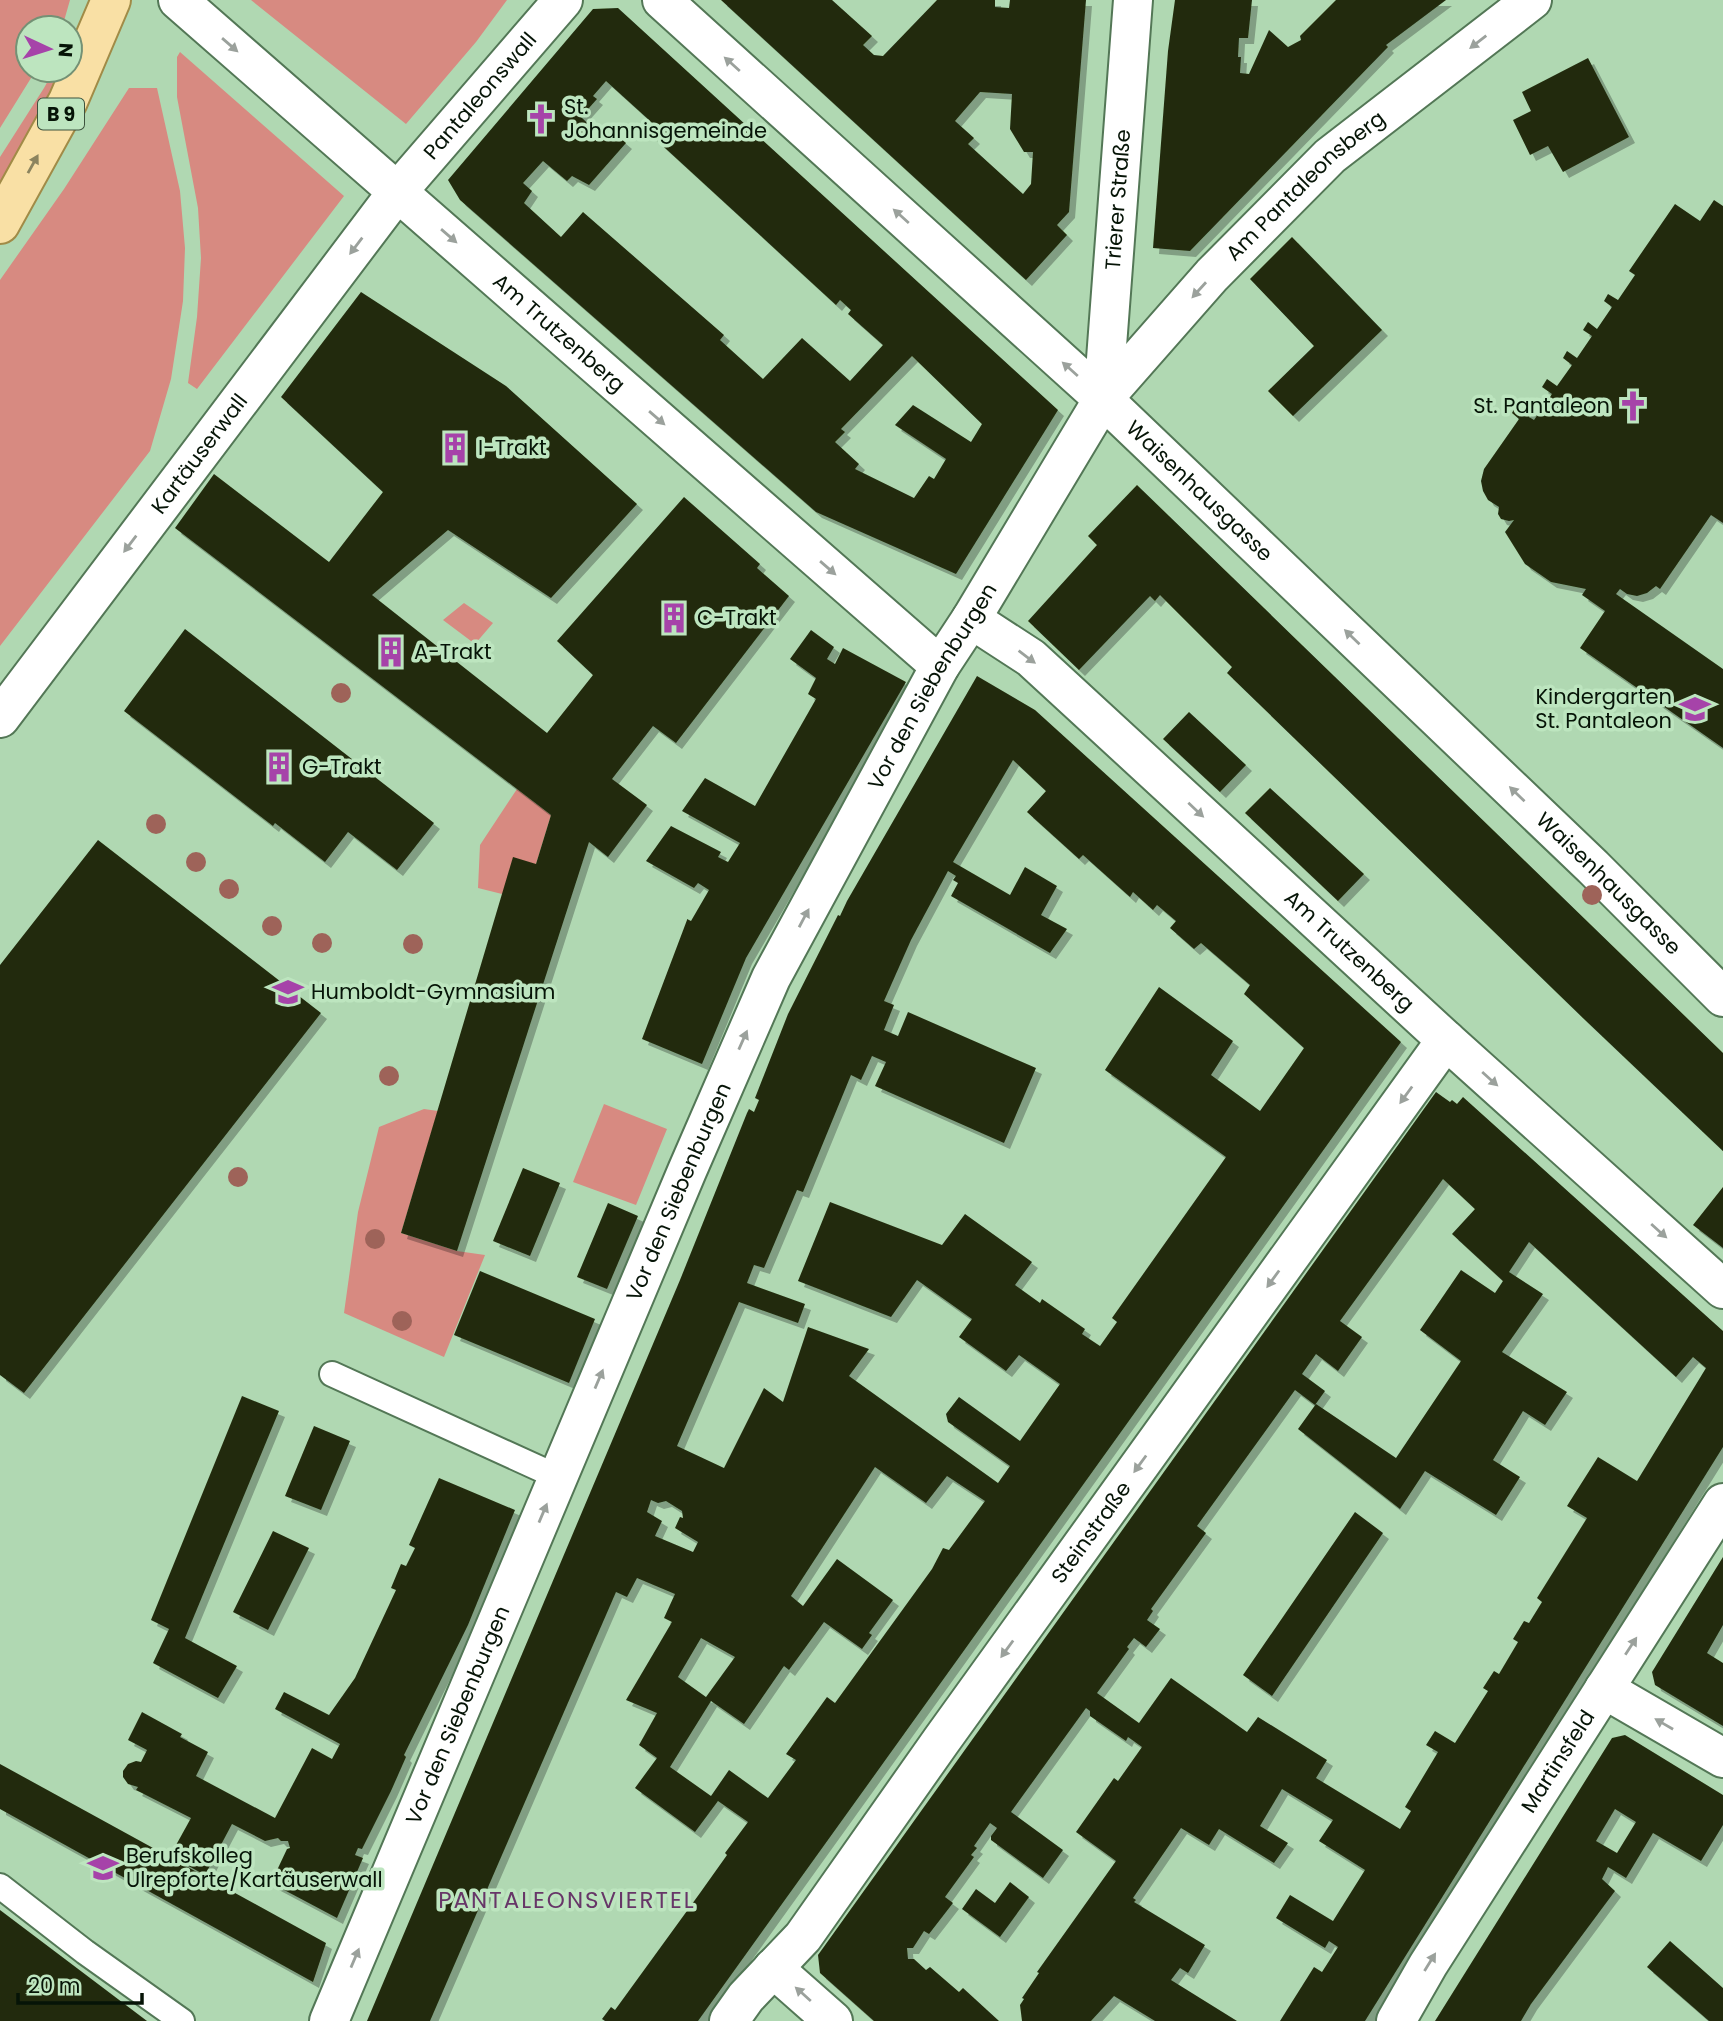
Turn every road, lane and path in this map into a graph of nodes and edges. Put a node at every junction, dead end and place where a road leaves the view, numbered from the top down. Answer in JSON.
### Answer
{"nodes":[{"id":1,"x":111,"y":0,"type":"edge"},
{"id":2,"x":178,"y":0,"type":"edge"},
{"id":3,"x":563,"y":0,"type":"edge"},
{"id":4,"x":662,"y":0,"type":"edge"},
{"id":5,"x":1133,"y":0,"type":"edge"},
{"id":6,"x":1532,"y":0,"type":"edge"},
{"id":7,"x":398,"y":191,"type":"junction"},
{"id":8,"x":0,"y":224,"type":"edge"},
{"id":9,"x":1103,"y":399,"type":"junction"},
{"id":10,"x":971,"y":619,"type":"junction"},
{"id":11,"x":940,"y":666,"type":"junction"},
{"id":12,"x":0,"y":718,"type":"edge"},
{"id":13,"x":1723,"y":997,"type":"edge"},
{"id":14,"x":1446,"y":1040,"type":"junction"},
{"id":15,"x":1723,"y":1289,"type":"edge"},
{"id":16,"x":331,"y":1374,"type":"dead end"},
{"id":17,"x":558,"y":1477,"type":"junction"},
{"id":18,"x":1723,"y":1503,"type":"edge"},
{"id":19,"x":1604,"y":1689,"type":"junction"},
{"id":20,"x":1723,"y":1758,"type":"edge"},
{"id":21,"x":0,"y":1885,"type":"edge"},
{"id":22,"x":773,"y":1968,"type":"junction"},
{"id":23,"x":182,"y":2021,"type":"edge"},
{"id":24,"x":328,"y":2021,"type":"edge"},
{"id":25,"x":729,"y":2021,"type":"edge"},
{"id":26,"x":833,"y":2021,"type":"edge"},
{"id":27,"x":1396,"y":2021,"type":"edge"}],
"edges":[{"from":8,"to":1,"type":"main road","number":"B 9","one_way":true},
{"from":2,"to":7,"type":"street","name":"Am Trutzenberg","one_way":true},
{"from":3,"to":7,"type":"street","name":"Pantaleonswall"},
{"from":9,"to":4,"type":"street","name":"Waisenhausgasse","one_way":true},
{"from":5,"to":9,"type":"street","name":"Trierer Straße"},
{"from":6,"to":9,"type":"street","name":"Am Pantaleonsberg","one_way":true},
{"from":7,"to":11,"type":"street","name":"Am Trutzenberg","one_way":true},
{"from":7,"to":12,"type":"street","name":"Kartäuserwall","one_way":true},
{"from":9,"to":10,"type":"street","name":"Vor den Siebenburgen"},
{"from":13,"to":9,"type":"street","name":"Waisenhausgasse","one_way":true},
{"from":10,"to":11,"type":"street","name":"Vor den Siebenburgen"},
{"from":10,"to":14,"type":"street","name":"Am Trutzenberg","one_way":true},
{"from":17,"to":11,"type":"street","name":"Vor den Siebenburgen","one_way":true},
{"from":14,"to":15,"type":"street","name":"Am Trutzenberg","one_way":true},
{"from":14,"to":22,"type":"street","name":"Steinstraße","one_way":true},
{"from":16,"to":17,"type":"lane"},
{"from":24,"to":17,"type":"street","name":"Vor den Siebenburgen","one_way":true},
{"from":19,"to":18,"type":"street","name":"Martinsfeld","one_way":true},
{"from":20,"to":19,"type":"street","one_way":true},
{"from":27,"to":19,"type":"street","name":"Martinsfeld","one_way":true},
{"from":21,"to":23,"type":"lane"},
{"from":22,"to":25,"type":"street","name":"Steinstraße"},
{"from":26,"to":22,"type":"street","one_way":true}]}
